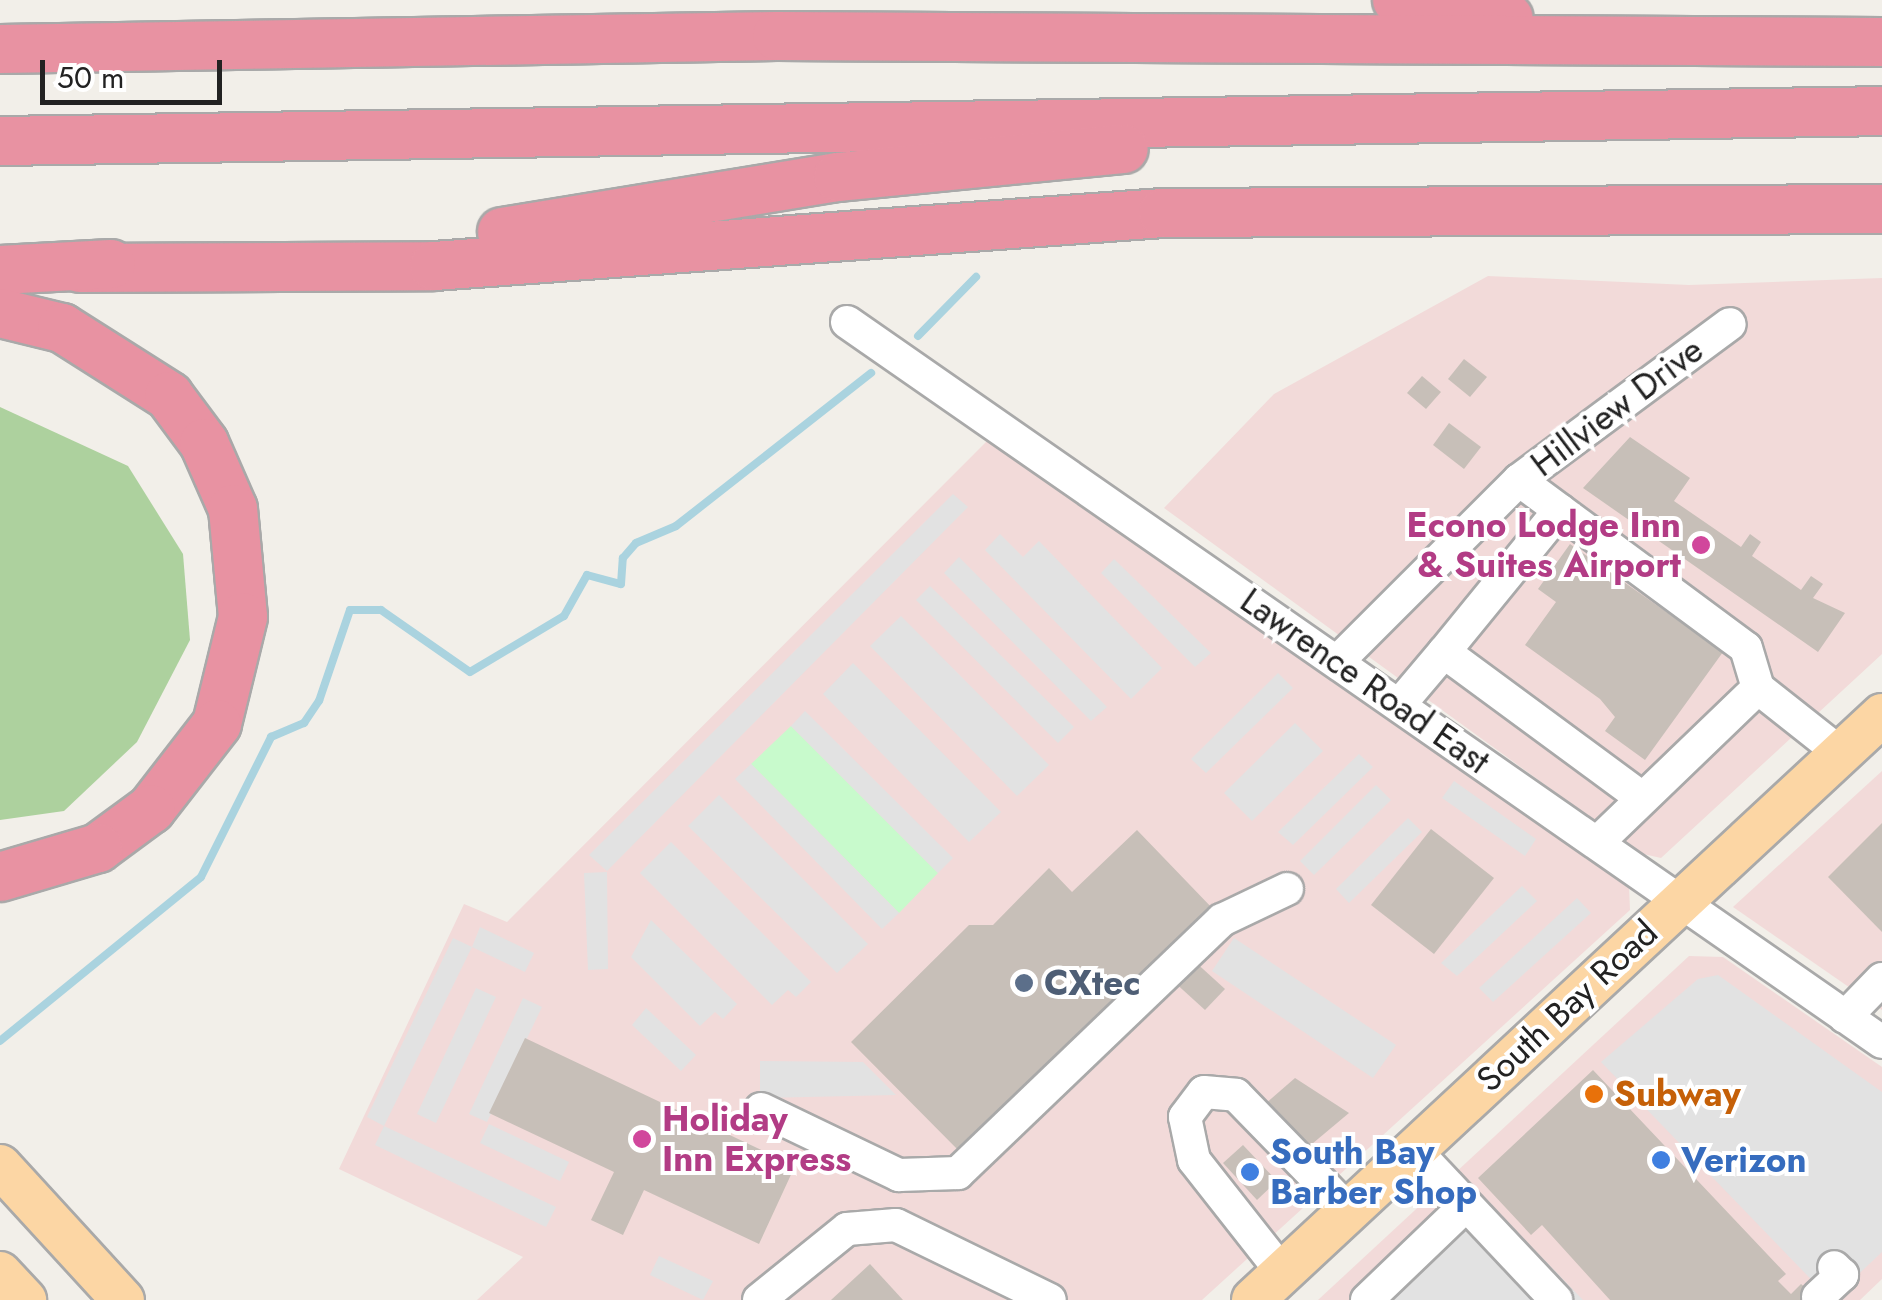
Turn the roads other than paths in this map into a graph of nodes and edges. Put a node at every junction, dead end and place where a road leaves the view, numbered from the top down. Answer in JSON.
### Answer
{"nodes":[{"id":1,"x":1398,"y":0,"type":"edge"},
{"id":2,"x":1660,"y":42,"type":"junction"},
{"id":3,"x":1882,"y":42,"type":"edge"},
{"id":4,"x":0,"y":48,"type":"edge"},
{"id":5,"x":1882,"y":111,"type":"edge"},
{"id":6,"x":1422,"y":117,"type":"junction"},
{"id":7,"x":0,"y":140,"type":"edge"},
{"id":8,"x":1882,"y":209,"type":"edge"},
{"id":9,"x":80,"y":268,"type":"junction"},
{"id":10,"x":0,"y":270,"type":"edge"},
{"id":11,"x":0,"y":312,"type":"edge"},
{"id":12,"x":847,"y":322,"type":"dead end"},
{"id":13,"x":1730,"y":324,"type":"dead end"},
{"id":14,"x":1519,"y":480,"type":"junction"},
{"id":15,"x":1560,"y":510,"type":"junction"},
{"id":16,"x":1444,"y":652,"type":"junction"},
{"id":17,"x":1338,"y":661,"type":"junction"},
{"id":18,"x":1758,"y":688,"type":"junction"},
{"id":19,"x":1400,"y":704,"type":"junction"},
{"id":20,"x":1866,"y":739,"type":"edge"},
{"id":21,"x":1641,"y":796,"type":"junction"},
{"id":22,"x":1598,"y":842,"type":"junction"},
{"id":23,"x":0,"y":877,"type":"edge"},
{"id":24,"x":1287,"y":889,"type":"dead end"},
{"id":25,"x":1680,"y":902,"type":"junction"},
{"id":26,"x":1882,"y":980,"type":"edge"},
{"id":27,"x":1845,"y":1017,"type":"junction"},
{"id":28,"x":1882,"y":1042,"type":"edge"},
{"id":29,"x":761,"y":1110,"type":"dead end"},
{"id":30,"x":1413,"y":1148,"type":"junction"},
{"id":31,"x":0,"y":1166,"type":"edge"},
{"id":32,"x":1466,"y":1205,"type":"junction"},
{"id":33,"x":1348,"y":1210,"type":"junction"},
{"id":34,"x":1834,"y":1266,"type":"dead end"},
{"id":35,"x":0,"y":1273,"type":"edge"},
{"id":36,"x":1267,"y":1291,"type":"edge"},
{"id":37,"x":1818,"y":1296,"type":"dead end"},
{"id":38,"x":25,"y":1300,"type":"edge"},
{"id":39,"x":123,"y":1300,"type":"edge"},
{"id":40,"x":759,"y":1300,"type":"edge"},
{"id":41,"x":1050,"y":1300,"type":"edge"},
{"id":42,"x":1367,"y":1300,"type":"edge"},
{"id":43,"x":1556,"y":1300,"type":"edge"}],
"edges":[{"from":1,"to":2,"type":"highway"},
{"from":2,"to":3,"type":"highway"},
{"from":2,"to":4,"type":"highway"},
{"from":5,"to":6,"type":"highway"},
{"from":6,"to":7,"type":"highway"},
{"from":6,"to":9,"type":"highway"},
{"from":8,"to":9,"type":"highway"},
{"from":9,"to":10,"type":"highway"},
{"from":11,"to":23,"type":"highway"},
{"from":12,"to":17,"type":"street","name":"Lawrence Road East"},
{"from":13,"to":14,"type":"street","name":"Hillview Drive"},
{"from":14,"to":15,"type":"street"},
{"from":14,"to":17,"type":"street","name":"Hillview Drive"},
{"from":15,"to":16,"type":"street"},
{"from":15,"to":18,"type":"street"},
{"from":16,"to":19,"type":"street"},
{"from":16,"to":21,"type":"street"},
{"from":17,"to":19,"type":"street","name":"Lawrence Road East"},
{"from":18,"to":20,"type":"street"},
{"from":18,"to":21,"type":"street"},
{"from":19,"to":22,"type":"street","name":"Lawrence Road East"},
{"from":20,"to":25,"type":"main road","name":"South Bay Road"},
{"from":21,"to":22,"type":"street"},
{"from":22,"to":25,"type":"street","name":"Lawrence Road East"},
{"from":24,"to":29,"type":"street"},
{"from":25,"to":27,"type":"street","name":"Lawrence Road East"},
{"from":25,"to":30,"type":"main road","name":"South Bay Road"},
{"from":26,"to":27,"type":"street"},
{"from":27,"to":28,"type":"street","name":"Lawrence Road East"},
{"from":30,"to":32,"type":"street"},
{"from":30,"to":33,"type":"main road","name":"South Bay Road"},
{"from":31,"to":39,"type":"main road"},
{"from":32,"to":42,"type":"street"},
{"from":32,"to":43,"type":"street"},
{"from":33,"to":36,"type":"main road","name":"South Bay Road"},
{"from":33,"to":36,"type":"street"},
{"from":34,"to":37,"type":"street"},
{"from":35,"to":38,"type":"main road"},
{"from":40,"to":41,"type":"street"}]}
